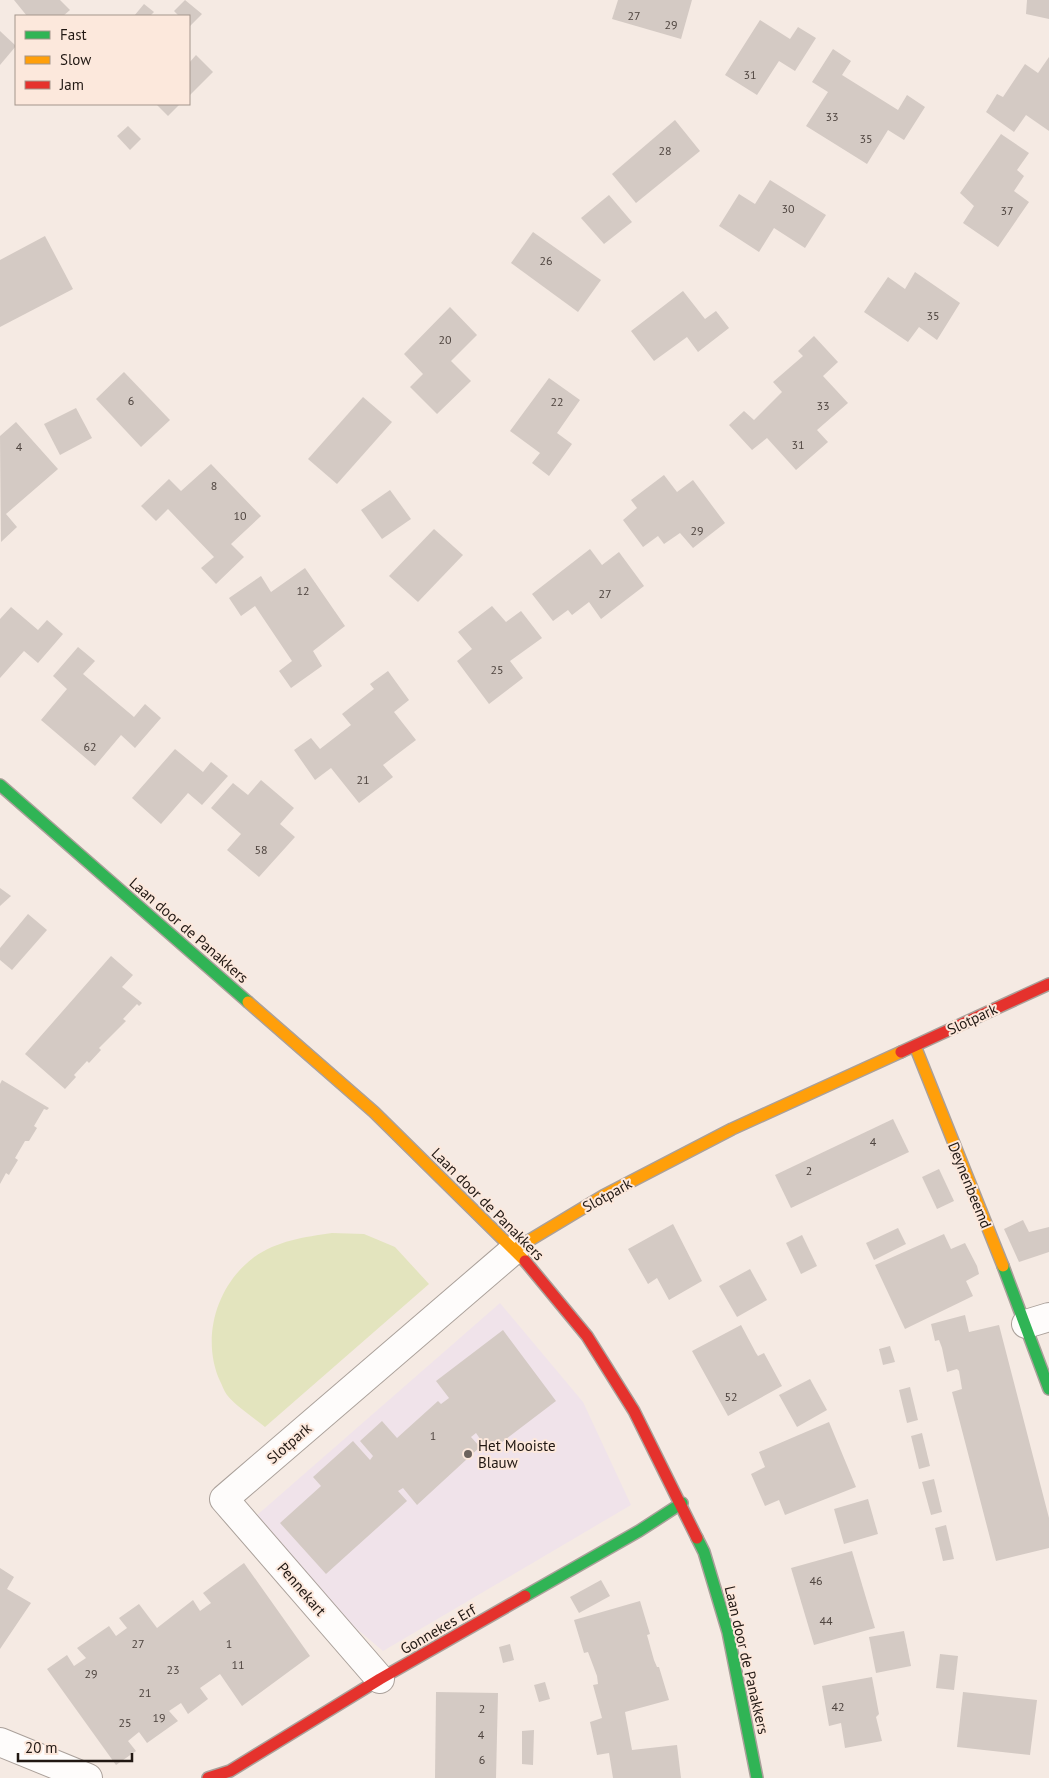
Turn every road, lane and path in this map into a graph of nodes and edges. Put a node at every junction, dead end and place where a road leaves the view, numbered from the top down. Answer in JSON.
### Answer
{"nodes":[{"id":1,"x":0,"y":785,"type":"edge"},
{"id":2,"x":1049,"y":984,"type":"edge"},
{"id":3,"x":915,"y":1046,"type":"junction"},
{"id":4,"x":515,"y":1249,"type":"junction"},
{"id":5,"x":1038,"y":1321,"type":"edge"},
{"id":6,"x":1049,"y":1389,"type":"edge"},
{"id":7,"x":224,"y":1499,"type":"joint"},
{"id":8,"x":682,"y":1503,"type":"junction"},
{"id":9,"x":380,"y":1679,"type":"junction"},
{"id":10,"x":0,"y":1742,"type":"edge"},
{"id":11,"x":88,"y":1778,"type":"edge"},
{"id":12,"x":208,"y":1778,"type":"edge"},
{"id":13,"x":757,"y":1778,"type":"edge"}],
"edges":[{"from":1,"to":4,"type":"street","name":"Laan door de Panakkers"},
{"from":2,"to":3,"type":"street","name":"Slotpark"},
{"from":3,"to":4,"type":"street","name":"Slotpark"},
{"from":3,"to":5,"type":"street","name":"Deynenbeemd"},
{"from":4,"to":7,"type":"street","name":"Slotpark"},
{"from":4,"to":8,"type":"street","name":"Laan door de Panakkers"},
{"from":5,"to":6,"type":"street","name":"Deynenbeemd"},
{"from":7,"to":9,"type":"street","name":"Pennekart"},
{"from":8,"to":9,"type":"street","name":"Gonnekes Erf"},
{"from":8,"to":13,"type":"street","name":"Laan door de Panakkers"},
{"from":9,"to":12,"type":"street","name":"Gonnekes Erf"},
{"from":10,"to":11,"type":"street"}]}
